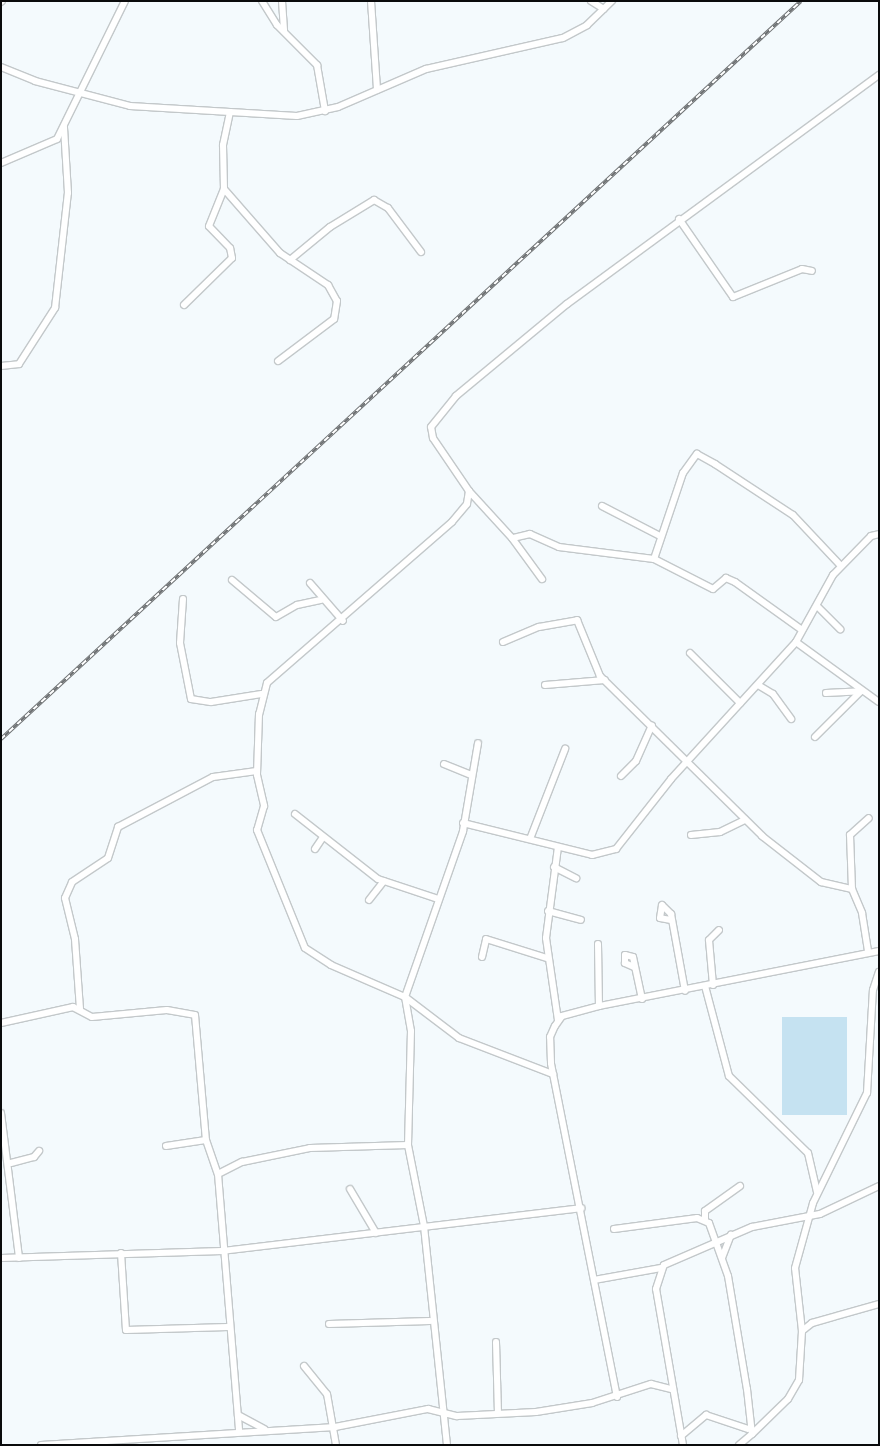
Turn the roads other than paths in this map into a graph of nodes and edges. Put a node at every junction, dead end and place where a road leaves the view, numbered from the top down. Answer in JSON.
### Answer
{"nodes":[{"id":1,"x":125,"y":1,"type":"edge"},
{"id":2,"x":262,"y":1,"type":"edge"},
{"id":3,"x":282,"y":1,"type":"edge"},
{"id":4,"x":371,"y":1,"type":"edge"},
{"id":5,"x":591,"y":1,"type":"edge"},
{"id":6,"x":612,"y":1,"type":"edge"},
{"id":7,"x":604,"y":9,"type":"junction"},
{"id":8,"x":284,"y":30,"type":"junction"},
{"id":9,"x":1,"y":67,"type":"edge"},
{"id":10,"x":879,"y":75,"type":"edge"},
{"id":11,"x":377,"y":90,"type":"junction"},
{"id":12,"x":82,"y":92,"type":"junction"},
{"id":13,"x":325,"y":111,"type":"junction"},
{"id":14,"x":230,"y":112,"type":"junction"},
{"id":15,"x":64,"y":127,"type":"junction"},
{"id":16,"x":1,"y":163,"type":"edge"},
{"id":17,"x":224,"y":189,"type":"junction"},
{"id":18,"x":679,"y":219,"type":"junction"},
{"id":19,"x":421,"y":252,"type":"dead end"},
{"id":20,"x":290,"y":260,"type":"junction"},
{"id":21,"x":812,"y":271,"type":"dead end"},
{"id":22,"x":184,"y":305,"type":"dead end"},
{"id":23,"x":278,"y":361,"type":"dead end"},
{"id":24,"x":1,"y":366,"type":"edge"},
{"id":25,"x":469,"y":491,"type":"junction"},
{"id":26,"x":602,"y":506,"type":"dead end"},
{"id":27,"x":879,"y":534,"type":"edge"},
{"id":28,"x":660,"y":536,"type":"junction"},
{"id":29,"x":512,"y":538,"type":"junction"},
{"id":30,"x":654,"y":559,"type":"junction"},
{"id":31,"x":841,"y":566,"type":"junction"},
{"id":32,"x":542,"y":579,"type":"dead end"},
{"id":33,"x":232,"y":580,"type":"dead end"},
{"id":34,"x":310,"y":583,"type":"dead end"},
{"id":35,"x":183,"y":599,"type":"dead end"},
{"id":36,"x":321,"y":600,"type":"junction"},
{"id":37,"x":816,"y":606,"type":"junction"},
{"id":38,"x":343,"y":621,"type":"junction"},
{"id":39,"x":840,"y":629,"type":"dead end"},
{"id":40,"x":802,"y":630,"type":"junction"},
{"id":41,"x":503,"y":642,"type":"dead end"},
{"id":42,"x":796,"y":642,"type":"junction"},
{"id":43,"x":690,"y":653,"type":"dead end"},
{"id":44,"x":605,"y":680,"type":"junction"},
{"id":45,"x":545,"y":685,"type":"dead end"},
{"id":46,"x":758,"y":685,"type":"junction"},
{"id":47,"x":861,"y":690,"type":"junction"},
{"id":48,"x":826,"y":693,"type":"dead end"},
{"id":49,"x":261,"y":694,"type":"junction"},
{"id":50,"x":879,"y":702,"type":"edge"},
{"id":51,"x":740,"y":703,"type":"junction"},
{"id":52,"x":791,"y":719,"type":"dead end"},
{"id":53,"x":652,"y":725,"type":"junction"},
{"id":54,"x":815,"y":737,"type":"dead end"},
{"id":55,"x":478,"y":743,"type":"dead end"},
{"id":56,"x":565,"y":750,"type":"dead end"},
{"id":57,"x":444,"y":764,"type":"dead end"},
{"id":58,"x":690,"y":764,"type":"junction"},
{"id":59,"x":257,"y":771,"type":"junction"},
{"id":60,"x":471,"y":774,"type":"junction"},
{"id":61,"x":621,"y":776,"type":"dead end"},
{"id":62,"x":295,"y":814,"type":"dead end"},
{"id":63,"x":869,"y":818,"type":"dead end"},
{"id":64,"x":745,"y":820,"type":"junction"},
{"id":65,"x":463,"y":823,"type":"junction"},
{"id":66,"x":691,"y":835,"type":"dead end"},
{"id":67,"x":323,"y":837,"type":"junction"},
{"id":68,"x":530,"y":840,"type":"junction"},
{"id":69,"x":558,"y":847,"type":"junction"},
{"id":70,"x":315,"y":849,"type":"dead end"},
{"id":71,"x":554,"y":868,"type":"junction"},
{"id":72,"x":576,"y":878,"type":"dead end"},
{"id":73,"x":384,"y":881,"type":"junction"},
{"id":74,"x":852,"y":889,"type":"junction"},
{"id":75,"x":438,"y":899,"type":"junction"},
{"id":76,"x":369,"y":900,"type":"dead end"},
{"id":77,"x":548,"y":910,"type":"junction"},
{"id":78,"x":581,"y":920,"type":"dead end"},
{"id":79,"x":671,"y":920,"type":"dead end"},
{"id":80,"x":719,"y":930,"type":"dead end"},
{"id":81,"x":598,"y":944,"type":"dead end"},
{"id":82,"x":879,"y":951,"type":"edge"},
{"id":83,"x":868,"y":952,"type":"junction"},
{"id":84,"x":482,"y":957,"type":"dead end"},
{"id":85,"x":548,"y":958,"type":"junction"},
{"id":86,"x":634,"y":968,"type":"dead end"},
{"id":87,"x":879,"y":972,"type":"edge"},
{"id":88,"x":712,"y":985,"type":"junction"},
{"id":89,"x":705,"y":986,"type":"junction"},
{"id":90,"x":685,"y":991,"type":"junction"},
{"id":91,"x":405,"y":997,"type":"junction"},
{"id":92,"x":642,"y":1000,"type":"junction"},
{"id":93,"x":599,"y":1006,"type":"junction"},
{"id":94,"x":80,"y":1009,"type":"junction"},
{"id":95,"x":558,"y":1020,"type":"junction"},
{"id":96,"x":1,"y":1023,"type":"edge"},
{"id":97,"x":554,"y":1074,"type":"junction"},
{"id":98,"x":1,"y":1113,"type":"edge"},
{"id":99,"x":206,"y":1140,"type":"junction"},
{"id":100,"x":408,"y":1145,"type":"junction"},
{"id":101,"x":166,"y":1146,"type":"dead end"},
{"id":102,"x":39,"y":1151,"type":"dead end"},
{"id":103,"x":10,"y":1163,"type":"junction"},
{"id":104,"x":218,"y":1174,"type":"junction"},
{"id":105,"x":740,"y":1186,"type":"dead end"},
{"id":106,"x":879,"y":1186,"type":"edge"},
{"id":107,"x":350,"y":1189,"type":"dead end"},
{"id":108,"x":817,"y":1194,"type":"junction"},
{"id":109,"x":581,"y":1208,"type":"junction"},
{"id":110,"x":811,"y":1215,"type":"junction"},
{"id":111,"x":705,"y":1219,"type":"junction"},
{"id":112,"x":424,"y":1226,"type":"junction"},
{"id":113,"x":614,"y":1229,"type":"dead end"},
{"id":114,"x":376,"y":1233,"type":"junction"},
{"id":115,"x":732,"y":1234,"type":"junction"},
{"id":116,"x":716,"y":1240,"type":"junction"},
{"id":117,"x":222,"y":1251,"type":"junction"},
{"id":118,"x":121,"y":1253,"type":"junction"},
{"id":119,"x":1,"y":1258,"type":"edge"},
{"id":120,"x":19,"y":1258,"type":"junction"},
{"id":121,"x":722,"y":1258,"type":"junction"},
{"id":122,"x":661,"y":1268,"type":"junction"},
{"id":123,"x":647,"y":1273,"type":"junction"},
{"id":124,"x":594,"y":1280,"type":"junction"},
{"id":125,"x":656,"y":1284,"type":"junction"},
{"id":126,"x":879,"y":1304,"type":"edge"},
{"id":127,"x":430,"y":1321,"type":"junction"},
{"id":128,"x":329,"y":1324,"type":"dead end"},
{"id":129,"x":228,"y":1327,"type":"junction"},
{"id":130,"x":802,"y":1331,"type":"junction"},
{"id":131,"x":496,"y":1342,"type":"dead end"},
{"id":132,"x":304,"y":1366,"type":"dead end"},
{"id":133,"x":667,"y":1370,"type":"junction"},
{"id":134,"x":656,"y":1384,"type":"junction"},
{"id":135,"x":671,"y":1389,"type":"junction"},
{"id":136,"x":617,"y":1397,"type":"junction"},
{"id":137,"x":442,"y":1410,"type":"junction"},
{"id":138,"x":498,"y":1413,"type":"junction"},
{"id":139,"x":238,"y":1415,"type":"junction"},
{"id":140,"x":335,"y":1426,"type":"junction"},
{"id":141,"x":268,"y":1430,"type":"junction"},
{"id":142,"x":750,"y":1431,"type":"junction"},
{"id":143,"x":240,"y":1432,"type":"junction"},
{"id":144,"x":681,"y":1436,"type":"junction"},
{"id":145,"x":66,"y":1444,"type":"edge"},
{"id":146,"x":41,"y":1445,"type":"edge"},
{"id":147,"x":336,"y":1445,"type":"edge"},
{"id":148,"x":447,"y":1445,"type":"edge"},
{"id":149,"x":683,"y":1445,"type":"edge"},
{"id":150,"x":739,"y":1445,"type":"edge"}],
"edges":[{"from":1,"to":12,"type":"street"},
{"from":2,"to":8,"type":"street"},
{"from":3,"to":8,"type":"street"},
{"from":4,"to":11,"type":"street"},
{"from":5,"to":7,"type":"street"},
{"from":6,"to":7,"type":"street"},
{"from":7,"to":11,"type":"street"},
{"from":8,"to":13,"type":"street"},
{"from":9,"to":12,"type":"street"},
{"from":10,"to":18,"type":"street"},
{"from":11,"to":13,"type":"street"},
{"from":12,"to":14,"type":"street"},
{"from":12,"to":15,"type":"street"},
{"from":13,"to":14,"type":"street"},
{"from":14,"to":17,"type":"street"},
{"from":15,"to":16,"type":"street"},
{"from":15,"to":24,"type":"street"},
{"from":17,"to":20,"type":"street"},
{"from":17,"to":22,"type":"street"},
{"from":18,"to":21,"type":"street"},
{"from":18,"to":25,"type":"street"},
{"from":19,"to":20,"type":"street"},
{"from":20,"to":23,"type":"street"},
{"from":25,"to":29,"type":"street"},
{"from":25,"to":38,"type":"street"},
{"from":26,"to":28,"type":"street"},
{"from":27,"to":31,"type":"street"},
{"from":28,"to":30,"type":"street"},
{"from":28,"to":31,"type":"street"},
{"from":29,"to":30,"type":"street"},
{"from":29,"to":32,"type":"street"},
{"from":30,"to":40,"type":"street"},
{"from":31,"to":37,"type":"street"},
{"from":33,"to":36,"type":"street"},
{"from":34,"to":36,"type":"street"},
{"from":35,"to":49,"type":"street"},
{"from":36,"to":38,"type":"street"},
{"from":37,"to":39,"type":"street"},
{"from":37,"to":40,"type":"street"},
{"from":38,"to":49,"type":"street"},
{"from":40,"to":42,"type":"street"},
{"from":41,"to":44,"type":"street"},
{"from":42,"to":46,"type":"street"},
{"from":42,"to":47,"type":"street"},
{"from":43,"to":51,"type":"street"},
{"from":44,"to":45,"type":"street"},
{"from":44,"to":53,"type":"street"},
{"from":46,"to":51,"type":"street"},
{"from":46,"to":52,"type":"street"},
{"from":47,"to":48,"type":"street"},
{"from":47,"to":50,"type":"street"},
{"from":47,"to":54,"type":"street"},
{"from":49,"to":59,"type":"street"},
{"from":51,"to":58,"type":"street"},
{"from":53,"to":58,"type":"street"},
{"from":53,"to":61,"type":"street"},
{"from":55,"to":60,"type":"street"},
{"from":56,"to":68,"type":"street"},
{"from":57,"to":60,"type":"street"},
{"from":58,"to":64,"type":"street"},
{"from":58,"to":69,"type":"street"},
{"from":59,"to":91,"type":"street"},
{"from":59,"to":94,"type":"street"},
{"from":60,"to":65,"type":"street"},
{"from":62,"to":67,"type":"street"},
{"from":63,"to":74,"type":"street"},
{"from":64,"to":66,"type":"street"},
{"from":64,"to":74,"type":"street"},
{"from":65,"to":68,"type":"street"},
{"from":65,"to":75,"type":"street"},
{"from":67,"to":70,"type":"street"},
{"from":67,"to":73,"type":"street"},
{"from":68,"to":69,"type":"street"},
{"from":69,"to":71,"type":"street"},
{"from":71,"to":72,"type":"street"},
{"from":71,"to":77,"type":"street"},
{"from":73,"to":75,"type":"street"},
{"from":73,"to":76,"type":"street"},
{"from":74,"to":83,"type":"street"},
{"from":75,"to":91,"type":"street"},
{"from":77,"to":78,"type":"street"},
{"from":77,"to":85,"type":"street"},
{"from":79,"to":90,"type":"street"},
{"from":80,"to":88,"type":"street"},
{"from":81,"to":93,"type":"street"},
{"from":82,"to":83,"type":"street"},
{"from":83,"to":88,"type":"street"},
{"from":84,"to":85,"type":"street"},
{"from":85,"to":95,"type":"street"},
{"from":86,"to":92,"type":"street"},
{"from":87,"to":108,"type":"street"},
{"from":88,"to":89,"type":"street"},
{"from":89,"to":90,"type":"street"},
{"from":89,"to":108,"type":"street"},
{"from":90,"to":92,"type":"street"},
{"from":91,"to":97,"type":"street"},
{"from":91,"to":100,"type":"street"},
{"from":92,"to":93,"type":"street"},
{"from":93,"to":95,"type":"street"},
{"from":94,"to":96,"type":"street"},
{"from":94,"to":99,"type":"street"},
{"from":95,"to":97,"type":"street"},
{"from":97,"to":109,"type":"street"},
{"from":98,"to":103,"type":"street"},
{"from":99,"to":101,"type":"street"},
{"from":99,"to":104,"type":"street"},
{"from":100,"to":104,"type":"street"},
{"from":100,"to":112,"type":"street"},
{"from":102,"to":103,"type":"street"},
{"from":103,"to":120,"type":"street"},
{"from":104,"to":117,"type":"street"},
{"from":105,"to":111,"type":"street"},
{"from":106,"to":110,"type":"street"},
{"from":107,"to":114,"type":"street"},
{"from":108,"to":110,"type":"street"},
{"from":109,"to":112,"type":"street"},
{"from":109,"to":124,"type":"street"},
{"from":110,"to":115,"type":"street"},
{"from":110,"to":130,"type":"street"},
{"from":111,"to":113,"type":"street"},
{"from":111,"to":116,"type":"street"},
{"from":112,"to":114,"type":"street"},
{"from":112,"to":127,"type":"street"},
{"from":114,"to":117,"type":"street"},
{"from":115,"to":116,"type":"street"},
{"from":115,"to":121,"type":"street"},
{"from":116,"to":121,"type":"street"},
{"from":116,"to":122,"type":"street"},
{"from":117,"to":118,"type":"street"},
{"from":117,"to":129,"type":"street"},
{"from":118,"to":120,"type":"street"},
{"from":118,"to":129,"type":"street"},
{"from":119,"to":120,"type":"street"},
{"from":121,"to":142,"type":"street"},
{"from":122,"to":123,"type":"street"},
{"from":122,"to":125,"type":"street"},
{"from":123,"to":124,"type":"street"},
{"from":123,"to":125,"type":"street"},
{"from":124,"to":136,"type":"street"},
{"from":125,"to":133,"type":"street"},
{"from":126,"to":130,"type":"street"},
{"from":127,"to":128,"type":"street"},
{"from":127,"to":137,"type":"street"},
{"from":129,"to":139,"type":"street"},
{"from":130,"to":142,"type":"street"},
{"from":131,"to":138,"type":"street"},
{"from":132,"to":140,"type":"street"},
{"from":133,"to":134,"type":"street"},
{"from":133,"to":135,"type":"street"},
{"from":134,"to":135,"type":"street"},
{"from":134,"to":136,"type":"street"},
{"from":135,"to":144,"type":"street"},
{"from":136,"to":138,"type":"street"},
{"from":137,"to":138,"type":"street"},
{"from":137,"to":140,"type":"street"},
{"from":137,"to":148,"type":"street"},
{"from":139,"to":141,"type":"street"},
{"from":139,"to":143,"type":"street"},
{"from":140,"to":141,"type":"street"},
{"from":140,"to":147,"type":"street"},
{"from":141,"to":143,"type":"street"},
{"from":142,"to":144,"type":"street"},
{"from":142,"to":150,"type":"street"},
{"from":143,"to":145,"type":"street"},
{"from":144,"to":149,"type":"street"},
{"from":145,"to":146,"type":"street"}]}
